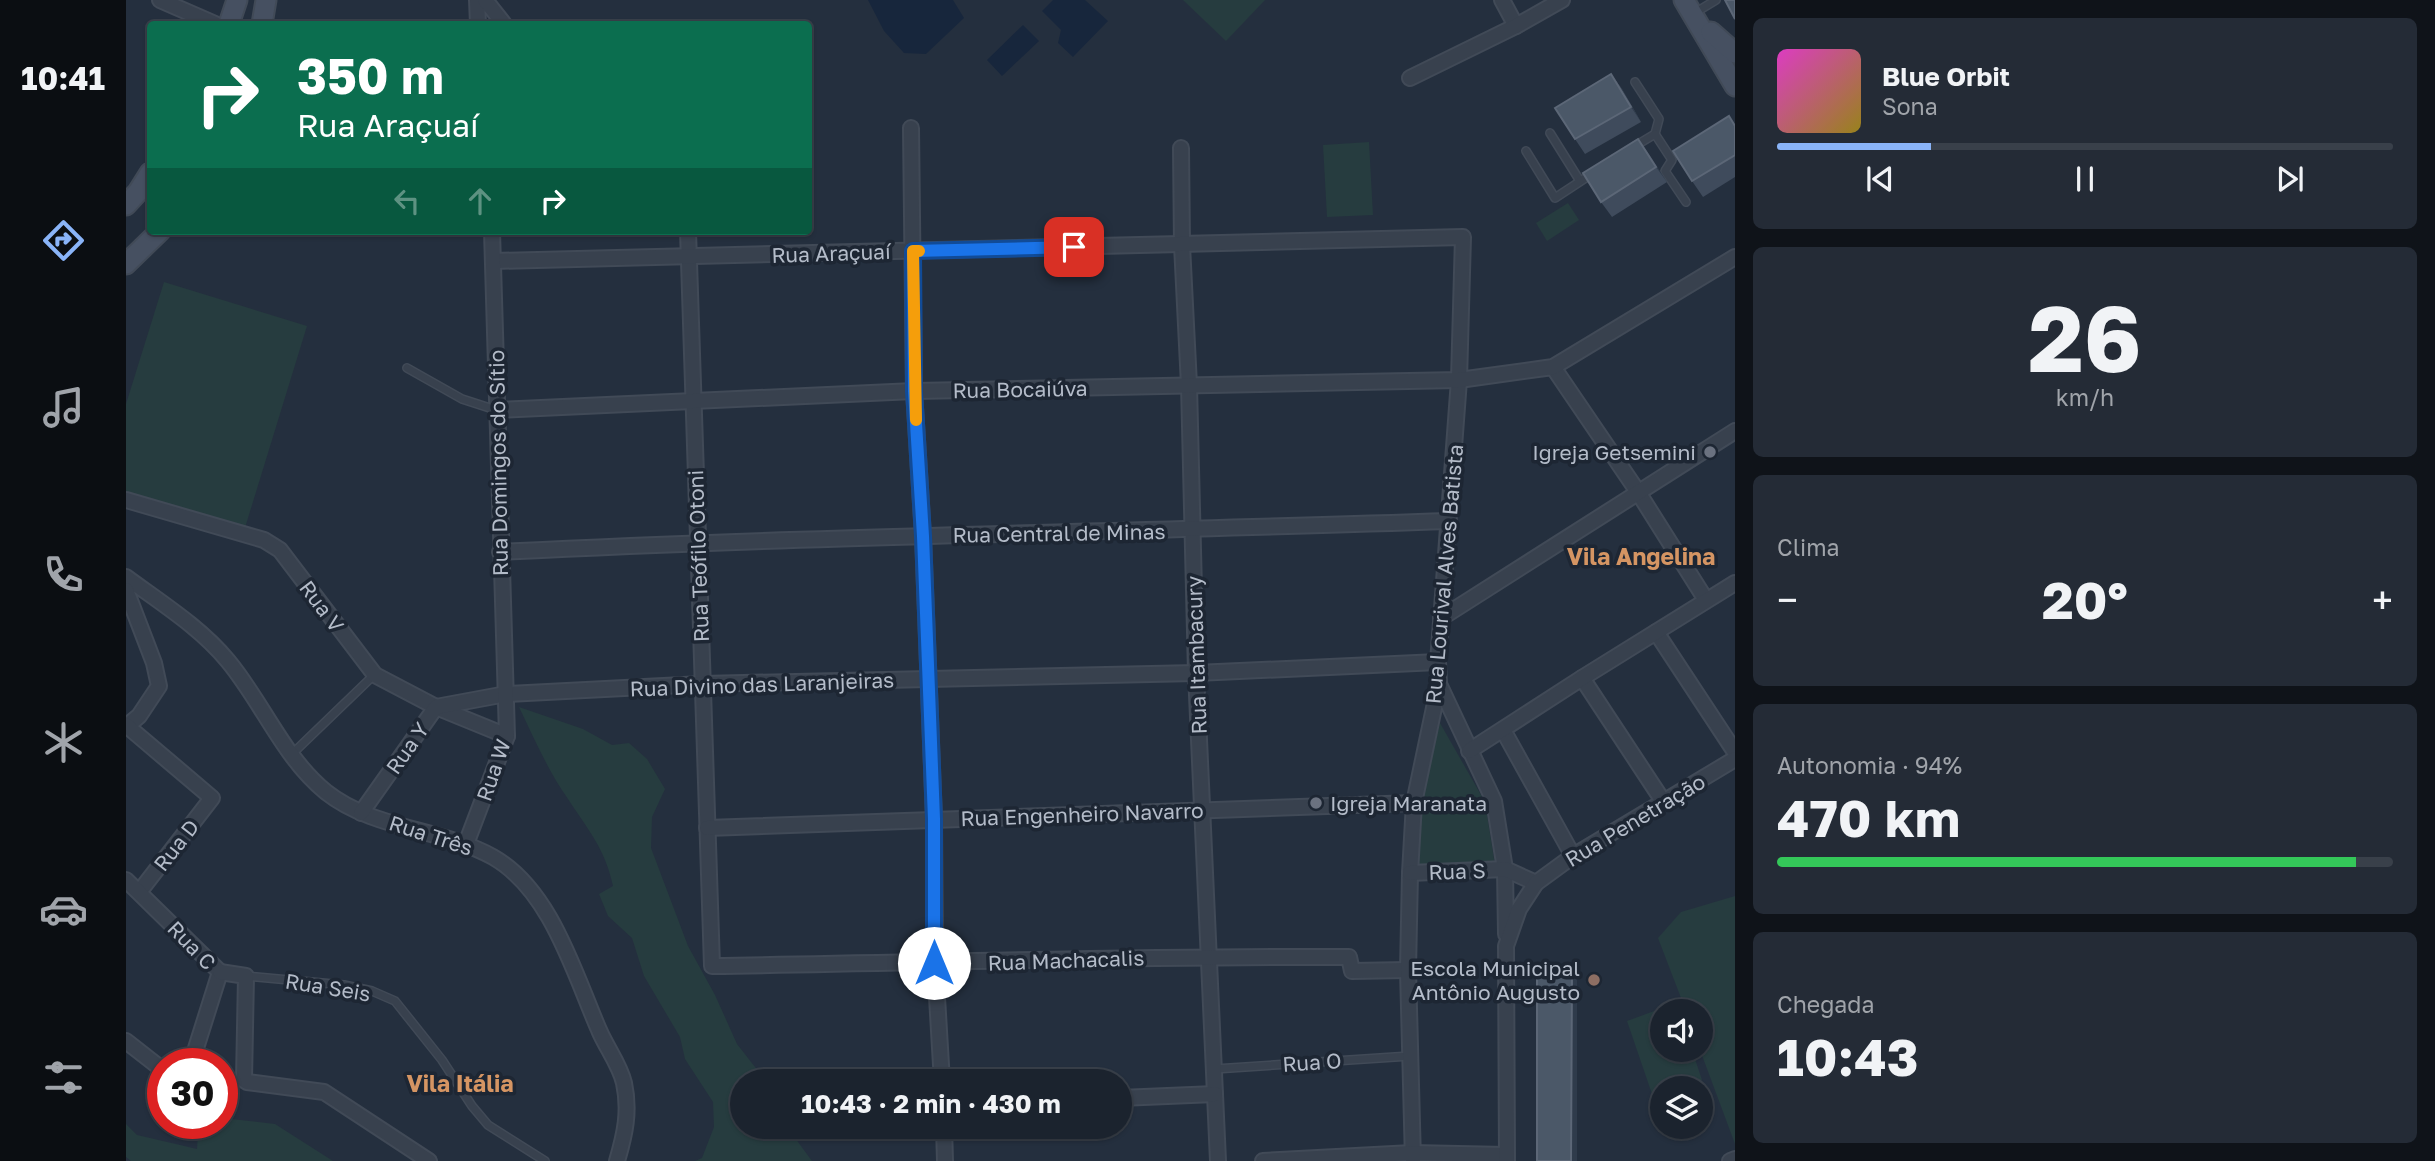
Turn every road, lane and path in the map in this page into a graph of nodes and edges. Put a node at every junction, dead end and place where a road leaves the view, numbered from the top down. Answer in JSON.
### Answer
{"nodes":[{"id":1,"x":160,"y":0,"type":"edge"},
{"id":2,"x":237,"y":0,"type":"edge"},
{"id":3,"x":266,"y":0,"type":"edge"},
{"id":4,"x":477,"y":0,"type":"edge"},
{"id":5,"x":485,"y":0,"type":"edge"},
{"id":6,"x":1502,"y":0,"type":"edge"},
{"id":7,"x":1562,"y":0,"type":"edge"},
{"id":8,"x":1716,"y":0,"type":"edge"},
{"id":9,"x":1692,"y":12,"type":"edge"},
{"id":10,"x":208,"y":21,"type":"edge"},
{"id":11,"x":230,"y":21,"type":"edge"},
{"id":12,"x":262,"y":21,"type":"edge"},
{"id":13,"x":478,"y":21,"type":"edge"},
{"id":14,"x":502,"y":21,"type":"edge"},
{"id":15,"x":1516,"y":26,"type":"junction"},
{"id":16,"x":1735,"y":53,"type":"edge"},
{"id":17,"x":1410,"y":78,"type":"dead end"},
{"id":18,"x":1635,"y":82,"type":"dead end"},
{"id":19,"x":1735,"y":86,"type":"edge"},
{"id":20,"x":911,"y":128,"type":"dead end"},
{"id":21,"x":1550,"y":133,"type":"dead end"},
{"id":22,"x":1655,"y":134,"type":"junction"},
{"id":23,"x":1181,"y":148,"type":"dead end"},
{"id":24,"x":1526,"y":151,"type":"dead end"},
{"id":25,"x":1623,"y":154,"type":"edge"},
{"id":26,"x":1682,"y":155,"type":"edge"},
{"id":27,"x":1672,"y":160,"type":"junction"},
{"id":28,"x":1601,"y":168,"type":"edge"},
{"id":29,"x":147,"y":178,"type":"edge"},
{"id":30,"x":1580,"y":181,"type":"junction"},
{"id":31,"x":1686,"y":202,"type":"dead end"},
{"id":32,"x":126,"y":205,"type":"edge"},
{"id":33,"x":156,"y":235,"type":"edge"},
{"id":34,"x":492,"y":235,"type":"edge"},
{"id":35,"x":688,"y":235,"type":"edge"},
{"id":36,"x":1463,"y":237,"type":"joint"},
{"id":37,"x":1182,"y":245,"type":"junction"},
{"id":38,"x":913,"y":251,"type":"junction"},
{"id":39,"x":689,"y":257,"type":"junction"},
{"id":40,"x":1735,"y":257,"type":"edge"},
{"id":41,"x":494,"y":261,"type":"junction"},
{"id":42,"x":126,"y":264,"type":"edge"},
{"id":43,"x":1553,"y":367,"type":"junction"},
{"id":44,"x":407,"y":368,"type":"dead end"},
{"id":45,"x":1459,"y":380,"type":"junction"},
{"id":46,"x":1189,"y":386,"type":"junction"},
{"id":47,"x":914,"y":391,"type":"junction"},
{"id":48,"x":693,"y":399,"type":"junction"},
{"id":49,"x":496,"y":410,"type":"junction"},
{"id":50,"x":1735,"y":431,"type":"edge"},
{"id":51,"x":1638,"y":492,"type":"junction"},
{"id":52,"x":126,"y":500,"type":"edge"},
{"id":53,"x":1449,"y":521,"type":"junction"},
{"id":54,"x":1193,"y":530,"type":"junction"},
{"id":55,"x":923,"y":536,"type":"junction"},
{"id":56,"x":698,"y":542,"type":"junction"},
{"id":57,"x":500,"y":552,"type":"junction"},
{"id":58,"x":126,"y":577,"type":"edge"},
{"id":59,"x":1735,"y":583,"type":"edge"},
{"id":60,"x":126,"y":590,"type":"edge"},
{"id":61,"x":1706,"y":600,"type":"junction"},
{"id":62,"x":1441,"y":618,"type":"junction"},
{"id":63,"x":1656,"y":632,"type":"junction"},
{"id":64,"x":1438,"y":662,"type":"junction"},
{"id":65,"x":1196,"y":673,"type":"junction"},
{"id":66,"x":375,"y":675,"type":"junction"},
{"id":67,"x":1582,"y":678,"type":"junction"},
{"id":68,"x":927,"y":680,"type":"junction"},
{"id":69,"x":702,"y":684,"type":"junction"},
{"id":70,"x":1439,"y":684,"type":"junction"},
{"id":71,"x":506,"y":694,"type":"junction"},
{"id":72,"x":436,"y":707,"type":"junction"},
{"id":73,"x":126,"y":726,"type":"edge"},
{"id":74,"x":1503,"y":730,"type":"junction"},
{"id":75,"x":507,"y":736,"type":"junction"},
{"id":76,"x":1469,"y":751,"type":"junction"},
{"id":77,"x":1735,"y":752,"type":"edge"},
{"id":78,"x":291,"y":755,"type":"junction"},
{"id":79,"x":1735,"y":759,"type":"edge"},
{"id":80,"x":1664,"y":801,"type":"junction"},
{"id":81,"x":1415,"y":803,"type":"junction"},
{"id":82,"x":1202,"y":810,"type":"junction"},
{"id":83,"x":361,"y":813,"type":"junction"},
{"id":84,"x":934,"y":819,"type":"junction"},
{"id":85,"x":707,"y":828,"type":"junction"},
{"id":86,"x":466,"y":844,"type":"junction"},
{"id":87,"x":1573,"y":856,"type":"junction"},
{"id":88,"x":1504,"y":869,"type":"junction"},
{"id":89,"x":1410,"y":873,"type":"junction"},
{"id":90,"x":126,"y":880,"type":"edge"},
{"id":91,"x":1536,"y":883,"type":"junction"},
{"id":92,"x":140,"y":891,"type":"junction"},
{"id":93,"x":1506,"y":946,"type":"junction"},
{"id":94,"x":1209,"y":956,"type":"junction"},
{"id":95,"x":934,"y":963,"type":"junction"},
{"id":96,"x":712,"y":966,"type":"joint"},
{"id":97,"x":1408,"y":970,"type":"junction"},
{"id":98,"x":220,"y":972,"type":"junction"},
{"id":99,"x":246,"y":976,"type":"junction"},
{"id":100,"x":126,"y":1041,"type":"edge"},
{"id":101,"x":196,"y":1048,"type":"edge"},
{"id":102,"x":1410,"y":1056,"type":"junction"},
{"id":103,"x":147,"y":1057,"type":"edge"},
{"id":104,"x":941,"y":1069,"type":"edge"},
{"id":105,"x":1214,"y":1069,"type":"junction"},
{"id":106,"x":1215,"y":1094,"type":"junction"},
{"id":107,"x":1132,"y":1097,"type":"edge"},
{"id":108,"x":944,"y":1139,"type":"edge"},
{"id":109,"x":1413,"y":1157,"type":"edge"},
{"id":110,"x":1507,"y":1158,"type":"edge"},
{"id":111,"x":1735,"y":1159,"type":"edge"},
{"id":112,"x":1320,"y":1160,"type":"edge"},
{"id":113,"x":429,"y":1161,"type":"edge"},
{"id":114,"x":545,"y":1161,"type":"edge"},
{"id":115,"x":617,"y":1161,"type":"edge"},
{"id":116,"x":945,"y":1161,"type":"edge"},
{"id":117,"x":1218,"y":1161,"type":"edge"},
{"id":118,"x":1263,"y":1161,"type":"edge"},
{"id":119,"x":1730,"y":1161,"type":"edge"}],
"edges":[{"from":1,"to":10,"type":"street"},
{"from":2,"to":11,"type":"street"},
{"from":3,"to":12,"type":"street"},
{"from":4,"to":13,"type":"street"},
{"from":5,"to":14,"type":"street"},
{"from":6,"to":15,"type":"street"},
{"from":7,"to":15,"type":"street"},
{"from":8,"to":9,"type":"lane"},
{"from":9,"to":16,"type":"street"},
{"from":9,"to":19,"type":"street"},
{"from":15,"to":17,"type":"street"},
{"from":18,"to":22,"type":"lane"},
{"from":20,"to":38,"type":"street"},
{"from":21,"to":30,"type":"lane"},
{"from":22,"to":25,"type":"lane"},
{"from":22,"to":27,"type":"lane"},
{"from":23,"to":37,"type":"street","name":"Rua Itambacury"},
{"from":24,"to":30,"type":"lane"},
{"from":26,"to":27,"type":"lane"},
{"from":27,"to":31,"type":"lane"},
{"from":28,"to":30,"type":"lane"},
{"from":29,"to":32,"type":"street"},
{"from":33,"to":42,"type":"street"},
{"from":34,"to":41,"type":"street","name":"Rua Domingos do Sítio"},
{"from":35,"to":39,"type":"street","name":"Rua Teófilo Otoni"},
{"from":36,"to":37,"type":"street","name":"Rua Araçuaí"},
{"from":36,"to":45,"type":"street","name":"Rua Lourival Alves Batista"},
{"from":37,"to":38,"type":"street","name":"Rua Araçuaí"},
{"from":37,"to":46,"type":"street","name":"Rua Itambacury"},
{"from":38,"to":39,"type":"street","name":"Rua Araçuaí"},
{"from":38,"to":47,"type":"street"},
{"from":39,"to":41,"type":"street","name":"Rua Araçuaí"},
{"from":39,"to":48,"type":"street","name":"Rua Teófilo Otoni"},
{"from":40,"to":43,"type":"street"},
{"from":41,"to":49,"type":"street","name":"Rua Domingos do Sítio"},
{"from":43,"to":45,"type":"street","name":"Rua Bocaiúva"},
{"from":43,"to":51,"type":"street"},
{"from":44,"to":49,"type":"lane"},
{"from":45,"to":46,"type":"street","name":"Rua Bocaiúva"},
{"from":45,"to":53,"type":"street","name":"Rua Lourival Alves Batista"},
{"from":46,"to":47,"type":"street","name":"Rua Bocaiúva"},
{"from":46,"to":54,"type":"street","name":"Rua Itambacury"},
{"from":47,"to":48,"type":"street","name":"Rua Bocaiúva"},
{"from":47,"to":55,"type":"street"},
{"from":48,"to":49,"type":"street","name":"Rua Bocaiúva"},
{"from":48,"to":56,"type":"street","name":"Rua Teófilo Otoni"},
{"from":49,"to":57,"type":"street","name":"Rua Domingos do Sítio"},
{"from":50,"to":51,"type":"street"},
{"from":51,"to":61,"type":"street"},
{"from":51,"to":62,"type":"street"},
{"from":52,"to":66,"type":"street","name":"Rua V"},
{"from":53,"to":54,"type":"street","name":"Rua Central de Minas"},
{"from":53,"to":62,"type":"street","name":"Rua Lourival Alves Batista"},
{"from":54,"to":55,"type":"street","name":"Rua Central de Minas"},
{"from":54,"to":65,"type":"street","name":"Rua Itambacury"},
{"from":55,"to":56,"type":"street","name":"Rua Central de Minas"},
{"from":55,"to":68,"type":"street"},
{"from":56,"to":57,"type":"street","name":"Rua Central de Minas"},
{"from":56,"to":69,"type":"street","name":"Rua Teófilo Otoni"},
{"from":57,"to":71,"type":"street","name":"Rua Domingos do Sítio"},
{"from":58,"to":78,"type":"street","name":"Rua Três"},
{"from":59,"to":61,"type":"street"},
{"from":60,"to":73,"type":"street"},
{"from":61,"to":63,"type":"street"},
{"from":62,"to":64,"type":"street","name":"Rua Lourival Alves Batista"},
{"from":63,"to":67,"type":"street"},
{"from":63,"to":77,"type":"street"},
{"from":64,"to":65,"type":"street","name":"Rua Divino das Laranjeiras"},
{"from":64,"to":70,"type":"street","name":"Rua Lourival Alves Batista"},
{"from":65,"to":68,"type":"street","name":"Rua Divino das Laranjeiras"},
{"from":65,"to":82,"type":"street","name":"Rua Itambacury"},
{"from":66,"to":72,"type":"street","name":"Rua V"},
{"from":66,"to":78,"type":"lane"},
{"from":67,"to":74,"type":"street"},
{"from":67,"to":80,"type":"street"},
{"from":68,"to":69,"type":"street","name":"Rua Divino das Laranjeiras"},
{"from":68,"to":84,"type":"street"},
{"from":69,"to":71,"type":"street","name":"Rua Divino das Laranjeiras"},
{"from":69,"to":85,"type":"street","name":"Rua Teófilo Otoni"},
{"from":70,"to":76,"type":"street"},
{"from":70,"to":81,"type":"street","name":"Rua Lourival Alves Batista"},
{"from":71,"to":72,"type":"street","name":"Rua Y"},
{"from":71,"to":75,"type":"street","name":"Rua W"},
{"from":72,"to":75,"type":"street","name":"Rua V"},
{"from":72,"to":83,"type":"street","name":"Rua Y"},
{"from":73,"to":92,"type":"street","name":"Rua D"},
{"from":74,"to":76,"type":"street"},
{"from":74,"to":87,"type":"street"},
{"from":75,"to":86,"type":"street","name":"Rua W"},
{"from":76,"to":88,"type":"street"},
{"from":78,"to":83,"type":"street","name":"Rua Três"},
{"from":79,"to":80,"type":"street","name":"Rua Penetração"},
{"from":80,"to":87,"type":"street","name":"Rua Penetração"},
{"from":81,"to":82,"type":"street","name":"Rua Engenheiro Navarro"},
{"from":81,"to":89,"type":"street","name":"Rua Lourival Alves Batista"},
{"from":82,"to":84,"type":"street","name":"Rua Engenheiro Navarro"},
{"from":82,"to":94,"type":"street","name":"Rua Itambacury"},
{"from":83,"to":86,"type":"street","name":"Rua Três"},
{"from":84,"to":85,"type":"street","name":"Rua Engenheiro Navarro"},
{"from":84,"to":95,"type":"street"},
{"from":85,"to":96,"type":"street","name":"Rua Teófilo Otoni"},
{"from":86,"to":115,"type":"street","name":"Rua Três"},
{"from":87,"to":91,"type":"street","name":"Rua Penetração"},
{"from":88,"to":89,"type":"street","name":"Rua S"},
{"from":88,"to":91,"type":"street"},
{"from":88,"to":93,"type":"street"},
{"from":89,"to":97,"type":"street","name":"Rua Lourival Alves Batista"},
{"from":90,"to":92,"type":"street","name":"Rua C"},
{"from":91,"to":93,"type":"street"},
{"from":92,"to":98,"type":"street","name":"Rua C"},
{"from":93,"to":110,"type":"street"},
{"from":94,"to":95,"type":"street","name":"Rua Machacalis"},
{"from":94,"to":97,"type":"street","name":"Rua Machacalis"},
{"from":94,"to":105,"type":"street","name":"Rua Itambacury"},
{"from":95,"to":96,"type":"street","name":"Rua Machacalis"},
{"from":95,"to":104,"type":"street"},
{"from":97,"to":102,"type":"street","name":"Rua Lourival Alves Batista"},
{"from":98,"to":99,"type":"street"},
{"from":98,"to":101,"type":"street","name":"Rua C"},
{"from":99,"to":113,"type":"street"},
{"from":99,"to":114,"type":"lane","name":"Rua Seis"},
{"from":100,"to":103,"type":"street"},
{"from":102,"to":105,"type":"lane","name":"Rua O"},
{"from":102,"to":109,"type":"street","name":"Rua Lourival Alves Batista"},
{"from":105,"to":106,"type":"street","name":"Rua Itambacury"},
{"from":106,"to":107,"type":"street"},
{"from":106,"to":117,"type":"street","name":"Rua Itambacury"},
{"from":108,"to":116,"type":"street"},
{"from":109,"to":110,"type":"street"},
{"from":109,"to":112,"type":"street"},
{"from":111,"to":119,"type":"street"},
{"from":112,"to":118,"type":"street"}]}
